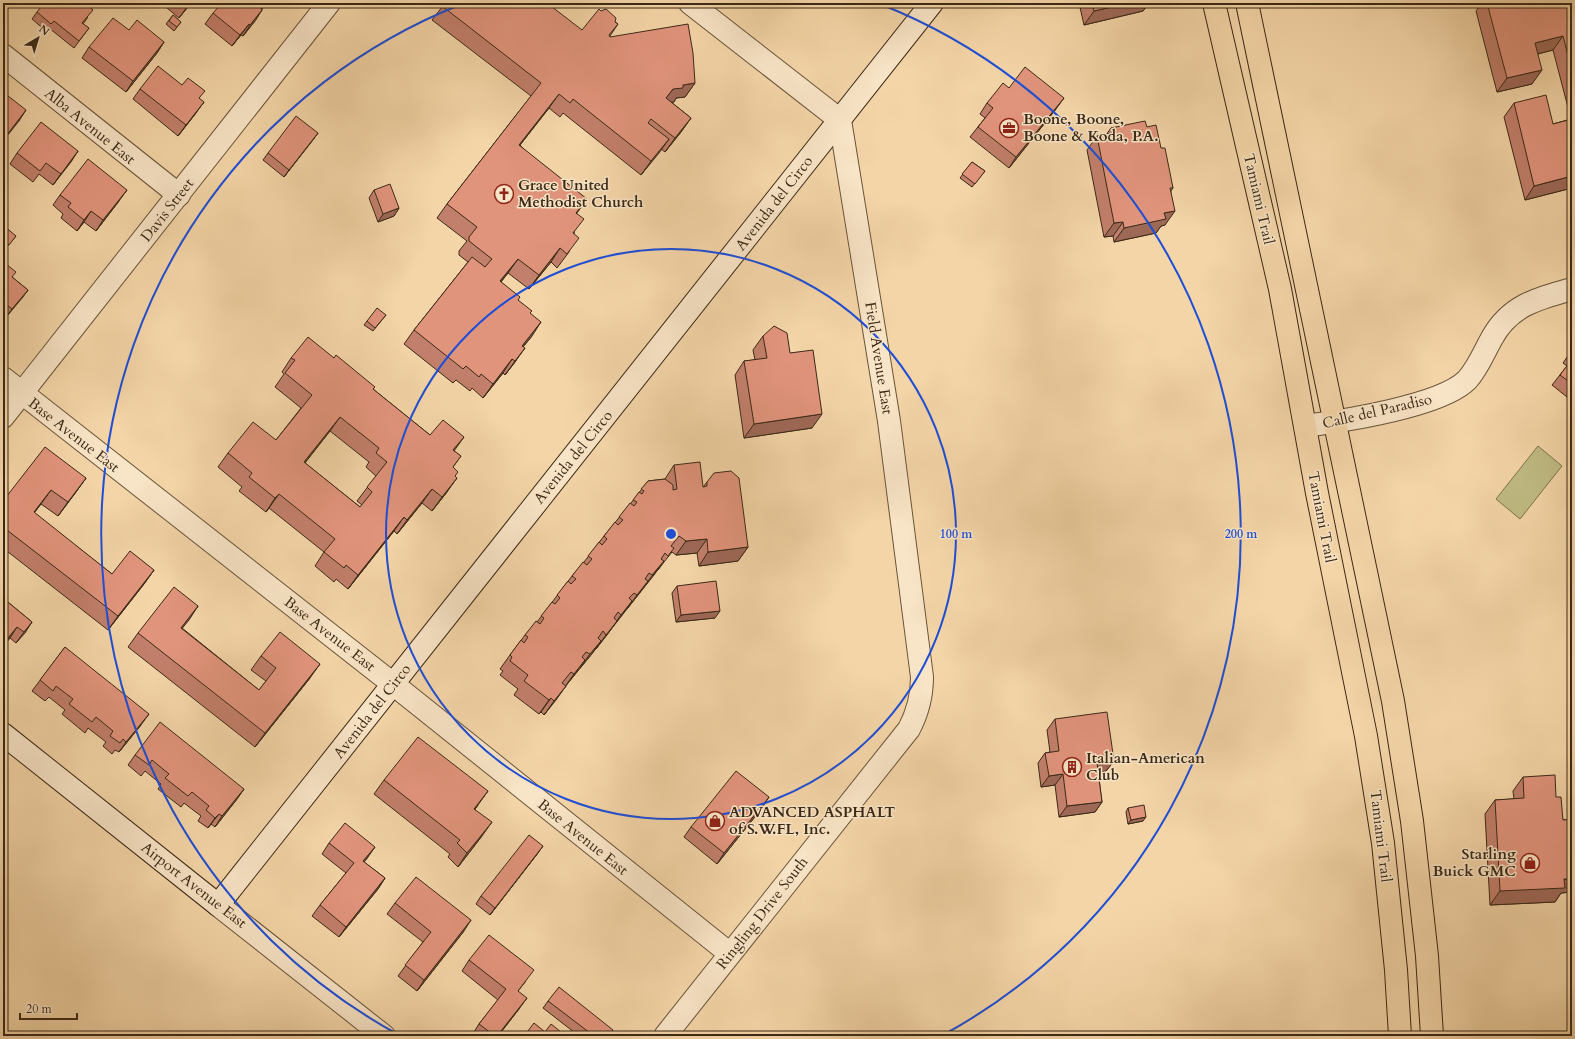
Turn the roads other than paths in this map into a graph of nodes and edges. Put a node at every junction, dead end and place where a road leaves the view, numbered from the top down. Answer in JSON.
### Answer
{"nodes":[{"id":1,"x":690,"y":3,"type":"edge"},
{"id":2,"x":1214,"y":3,"type":"edge"},
{"id":3,"x":1247,"y":3,"type":"edge"},
{"id":4,"x":323,"y":5,"type":"edge"},
{"id":5,"x":932,"y":5,"type":"edge"},
{"id":6,"x":3,"y":55,"type":"edge"},
{"id":7,"x":840,"y":120,"type":"junction"},
{"id":8,"x":179,"y":195,"type":"junction"},
{"id":9,"x":1572,"y":289,"type":"edge"},
{"id":10,"x":3,"y":378,"type":"edge"},
{"id":11,"x":22,"y":393,"type":"junction"},
{"id":12,"x":3,"y":417,"type":"edge"},
{"id":13,"x":1335,"y":422,"type":"junction"},
{"id":14,"x":1305,"y":426,"type":"junction"},
{"id":15,"x":393,"y":684,"type":"junction"},
{"id":16,"x":3,"y":734,"type":"edge"},
{"id":17,"x":874,"y":772,"type":"joint"},
{"id":18,"x":218,"y":905,"type":"junction"},
{"id":19,"x":729,"y":953,"type":"junction"},
{"id":20,"x":384,"y":1036,"type":"edge"},
{"id":21,"x":665,"y":1036,"type":"edge"},
{"id":22,"x":1400,"y":1036,"type":"edge"},
{"id":23,"x":1432,"y":1036,"type":"edge"}],
"edges":[{"from":1,"to":7,"type":"street"},
{"from":2,"to":14,"type":"main road","name":"Tamiami Trail"},
{"from":3,"to":13,"type":"main road","name":"Tamiami Trail"},
{"from":4,"to":8,"type":"street","name":"Davis Street"},
{"from":5,"to":7,"type":"street","name":"Avenida del Circo"},
{"from":6,"to":8,"type":"street","name":"Alba Avenue East"},
{"from":7,"to":15,"type":"street","name":"Avenida del Circo"},
{"from":7,"to":17,"type":"street","name":"Field Avenue East"},
{"from":8,"to":11,"type":"street","name":"Davis Street"},
{"from":9,"to":13,"type":"street","name":"Calle del Paradiso"},
{"from":10,"to":11,"type":"street","name":"Base Avenue East"},
{"from":11,"to":12,"type":"street","name":"Davis Street"},
{"from":11,"to":15,"type":"street","name":"Base Avenue East"},
{"from":13,"to":14,"type":"street","name":"Calle del Paradiso"},
{"from":13,"to":23,"type":"main road","name":"Tamiami Trail"},
{"from":14,"to":22,"type":"main road","name":"Tamiami Trail"},
{"from":15,"to":18,"type":"street","name":"Avenida del Circo"},
{"from":15,"to":19,"type":"street","name":"Base Avenue East"},
{"from":16,"to":18,"type":"street","name":"Airport Avenue East"},
{"from":17,"to":19,"type":"street","name":"Ringling Drive South"},
{"from":18,"to":20,"type":"street","name":"Airport Avenue East"},
{"from":19,"to":21,"type":"street","name":"Ringling Drive South"}]}
